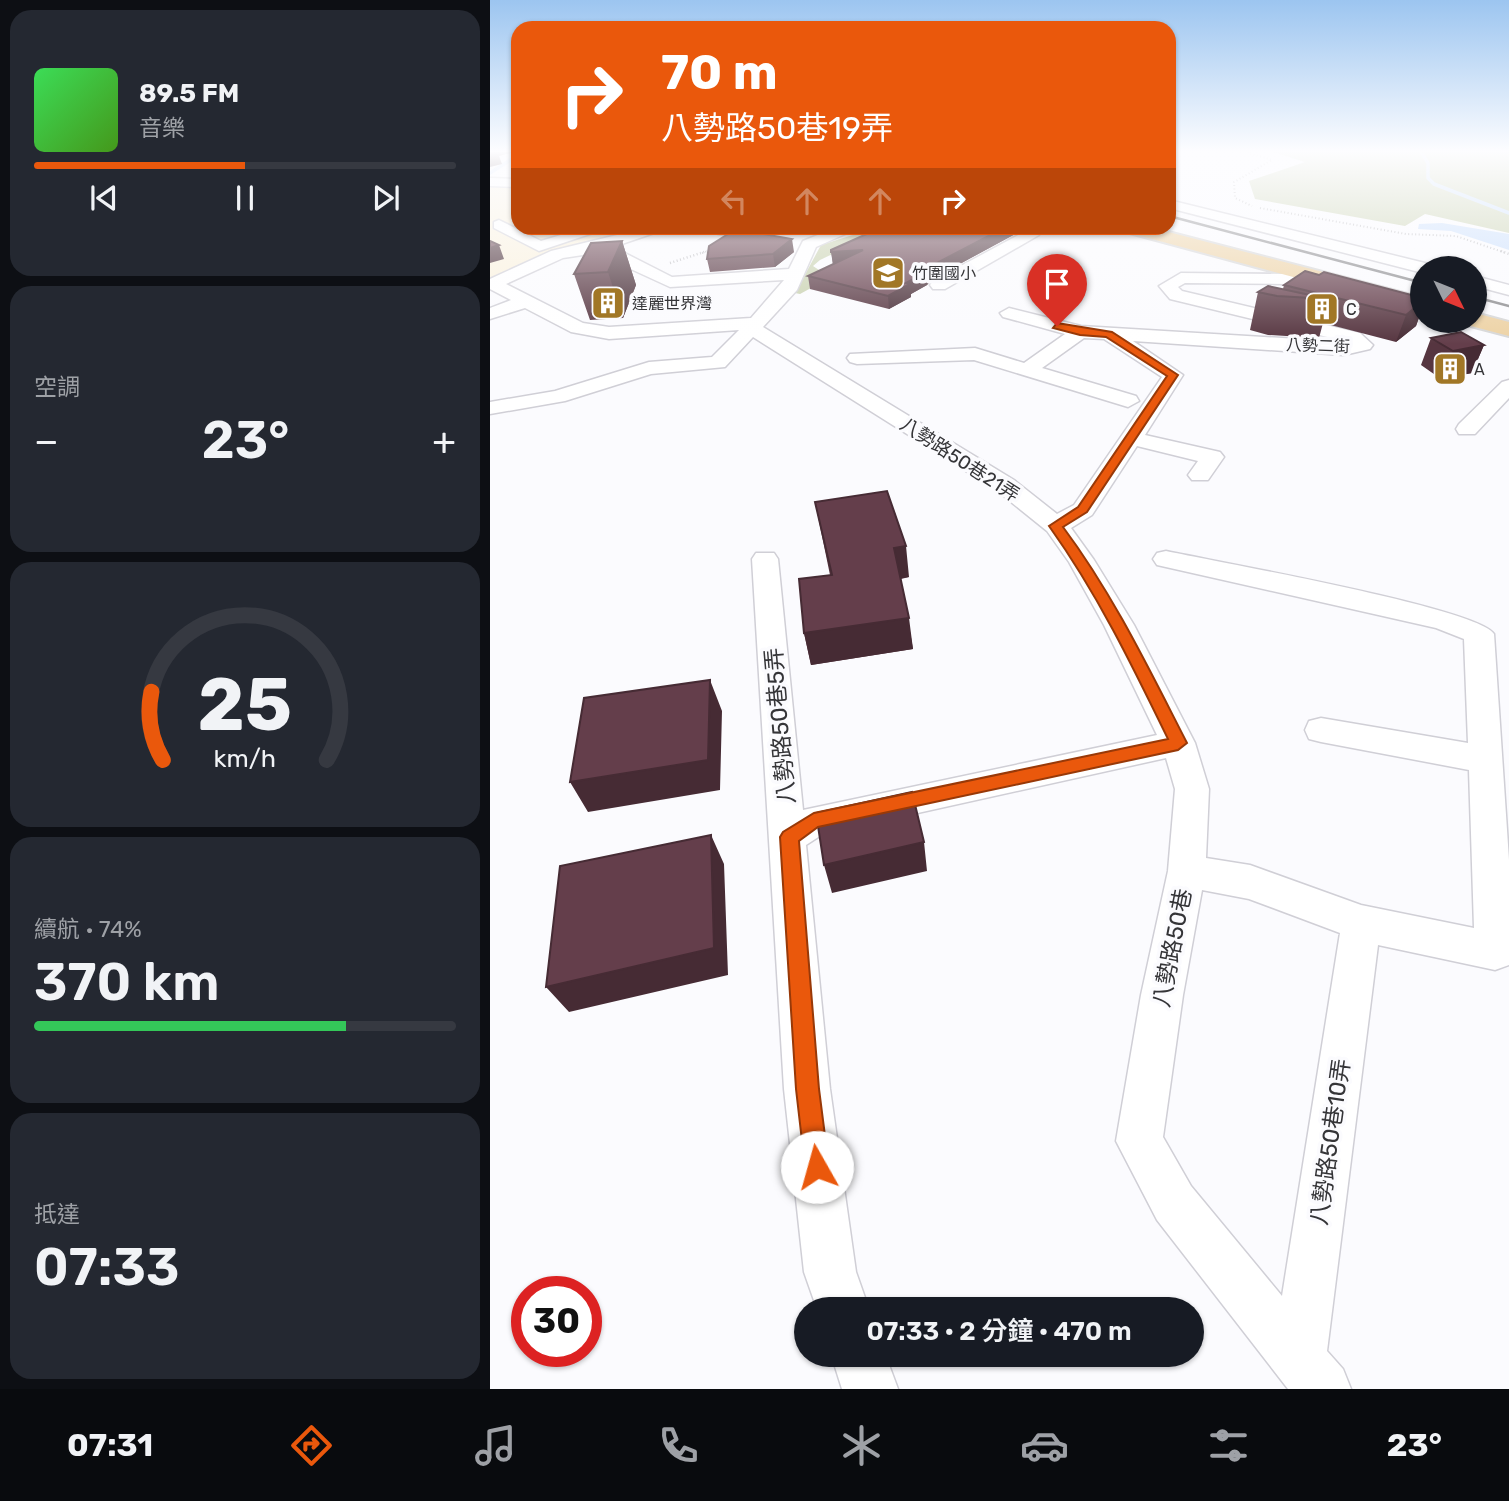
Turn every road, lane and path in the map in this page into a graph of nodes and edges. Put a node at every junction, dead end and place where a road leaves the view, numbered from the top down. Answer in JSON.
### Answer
{"nodes":[{"id":1,"x":1212,"y":215,"type":"edge"},
{"id":2,"x":1298,"y":215,"type":"edge"},
{"id":3,"x":1176,"y":228,"type":"edge"},
{"id":4,"x":516,"y":235,"type":"edge"},
{"id":5,"x":535,"y":235,"type":"edge"},
{"id":6,"x":578,"y":235,"type":"edge"},
{"id":7,"x":637,"y":235,"type":"edge"},
{"id":8,"x":744,"y":235,"type":"edge"},
{"id":9,"x":830,"y":235,"type":"edge"},
{"id":10,"x":1031,"y":235,"type":"edge"},
{"id":11,"x":1160,"y":235,"type":"edge"},
{"id":12,"x":524,"y":238,"type":"junction"},
{"id":13,"x":809,"y":244,"type":"junction"},
{"id":14,"x":597,"y":247,"type":"junction"},
{"id":15,"x":714,"y":249,"type":"edge"},
{"id":16,"x":1509,"y":254,"type":"edge"},
{"id":17,"x":658,"y":265,"type":"dead end"},
{"id":18,"x":1410,"y":265,"type":"edge"},
{"id":19,"x":795,"y":274,"type":"junction"},
{"id":20,"x":1308,"y":274,"type":"junction"},
{"id":21,"x":1488,"y":284,"type":"edge"},
{"id":22,"x":939,"y":285,"type":"dead end"},
{"id":23,"x":1410,"y":289,"type":"edge"},
{"id":24,"x":1509,"y":290,"type":"edge"},
{"id":25,"x":527,"y":301,"type":"junction"},
{"id":26,"x":1410,"y":301,"type":"edge"},
{"id":27,"x":1488,"y":309,"type":"edge"},
{"id":28,"x":1009,"y":313,"type":"dead end"},
{"id":29,"x":490,"y":314,"type":"edge"},
{"id":30,"x":1509,"y":315,"type":"edge"},
{"id":31,"x":1488,"y":323,"type":"edge"},
{"id":32,"x":755,"y":326,"type":"junction"},
{"id":33,"x":1509,"y":329,"type":"edge"},
{"id":34,"x":1080,"y":332,"type":"junction"},
{"id":35,"x":1109,"y":334,"type":"junction"},
{"id":36,"x":857,"y":358,"type":"dead end"},
{"id":37,"x":1027,"y":370,"type":"junction"},
{"id":38,"x":1509,"y":386,"type":"edge"},
{"id":39,"x":1128,"y":401,"type":"dead end"},
{"id":40,"x":490,"y":408,"type":"edge"},
{"id":41,"x":1467,"y":429,"type":"dead end"},
{"id":42,"x":1130,"y":438,"type":"junction"},
{"id":43,"x":1200,"y":475,"type":"dead end"},
{"id":44,"x":1056,"y":526,"type":"junction"},
{"id":45,"x":765,"y":559,"type":"dead end"},
{"id":46,"x":1166,"y":559,"type":"dead end"},
{"id":47,"x":1321,"y":730,"type":"dead end"},
{"id":48,"x":1178,"y":743,"type":"junction"},
{"id":49,"x":1483,"y":759,"type":"junction"},
{"id":50,"x":789,"y":837,"type":"junction"},
{"id":51,"x":1187,"y":871,"type":"junction"},
{"id":52,"x":1362,"y":923,"type":"junction"},
{"id":53,"x":1502,"y":953,"type":"edge"},
{"id":54,"x":839,"y":1297,"type":"edge"},
{"id":55,"x":862,"y":1367,"type":"edge"},
{"id":56,"x":1311,"y":1375,"type":"edge"},
{"id":57,"x":870,"y":1389,"type":"edge"}],
"edges":[{"from":1,"to":18,"type":"street"},
{"from":2,"to":16,"type":"path"},
{"from":3,"to":23,"type":"main road"},
{"from":4,"to":12,"type":"street"},
{"from":5,"to":12,"type":"street"},
{"from":6,"to":12,"type":"street"},
{"from":7,"to":14,"type":"street"},
{"from":8,"to":13,"type":"street"},
{"from":9,"to":13,"type":"street"},
{"from":10,"to":22,"type":"street"},
{"from":11,"to":20,"type":"main road"},
{"from":13,"to":19,"type":"street"},
{"from":14,"to":19,"type":"street"},
{"from":14,"to":25,"type":"street"},
{"from":15,"to":17,"type":"path"},
{"from":19,"to":32,"type":"street"},
{"from":20,"to":26,"type":"main road"},
{"from":20,"to":35,"type":"street","name":"八勢二街"},
{"from":21,"to":24,"type":"street"},
{"from":25,"to":29,"type":"street"},
{"from":25,"to":32,"type":"street"},
{"from":27,"to":30,"type":"main road"},
{"from":28,"to":34,"type":"street","name":"八勢二街"},
{"from":31,"to":33,"type":"main road"},
{"from":32,"to":40,"type":"street"},
{"from":32,"to":44,"type":"street","name":"八勢路50巷21弄"},
{"from":34,"to":35,"type":"street","name":"八勢二街"},
{"from":34,"to":37,"type":"street"},
{"from":35,"to":42,"type":"street"},
{"from":36,"to":37,"type":"street"},
{"from":37,"to":39,"type":"street"},
{"from":38,"to":41,"type":"street"},
{"from":42,"to":43,"type":"street"},
{"from":42,"to":44,"type":"street"},
{"from":44,"to":48,"type":"street","name":"八勢路50巷21弄"},
{"from":45,"to":50,"type":"street","name":"八勢路50巷5弄"},
{"from":46,"to":49,"type":"street","name":"八勢路50巷"},
{"from":47,"to":49,"type":"street"},
{"from":48,"to":50,"type":"street"},
{"from":48,"to":51,"type":"street","name":"八勢路50巷21弄"},
{"from":49,"to":53,"type":"street","name":"八勢路50巷"},
{"from":50,"to":54,"type":"street","name":"八勢路50巷5弄"},
{"from":51,"to":52,"type":"street","name":"八勢路50巷"},
{"from":51,"to":56,"type":"street","name":"八勢路50巷"},
{"from":52,"to":53,"type":"street","name":"八勢路50巷"},
{"from":52,"to":56,"type":"street","name":"八勢路50巷10弄"},
{"from":55,"to":57,"type":"street"}]}
